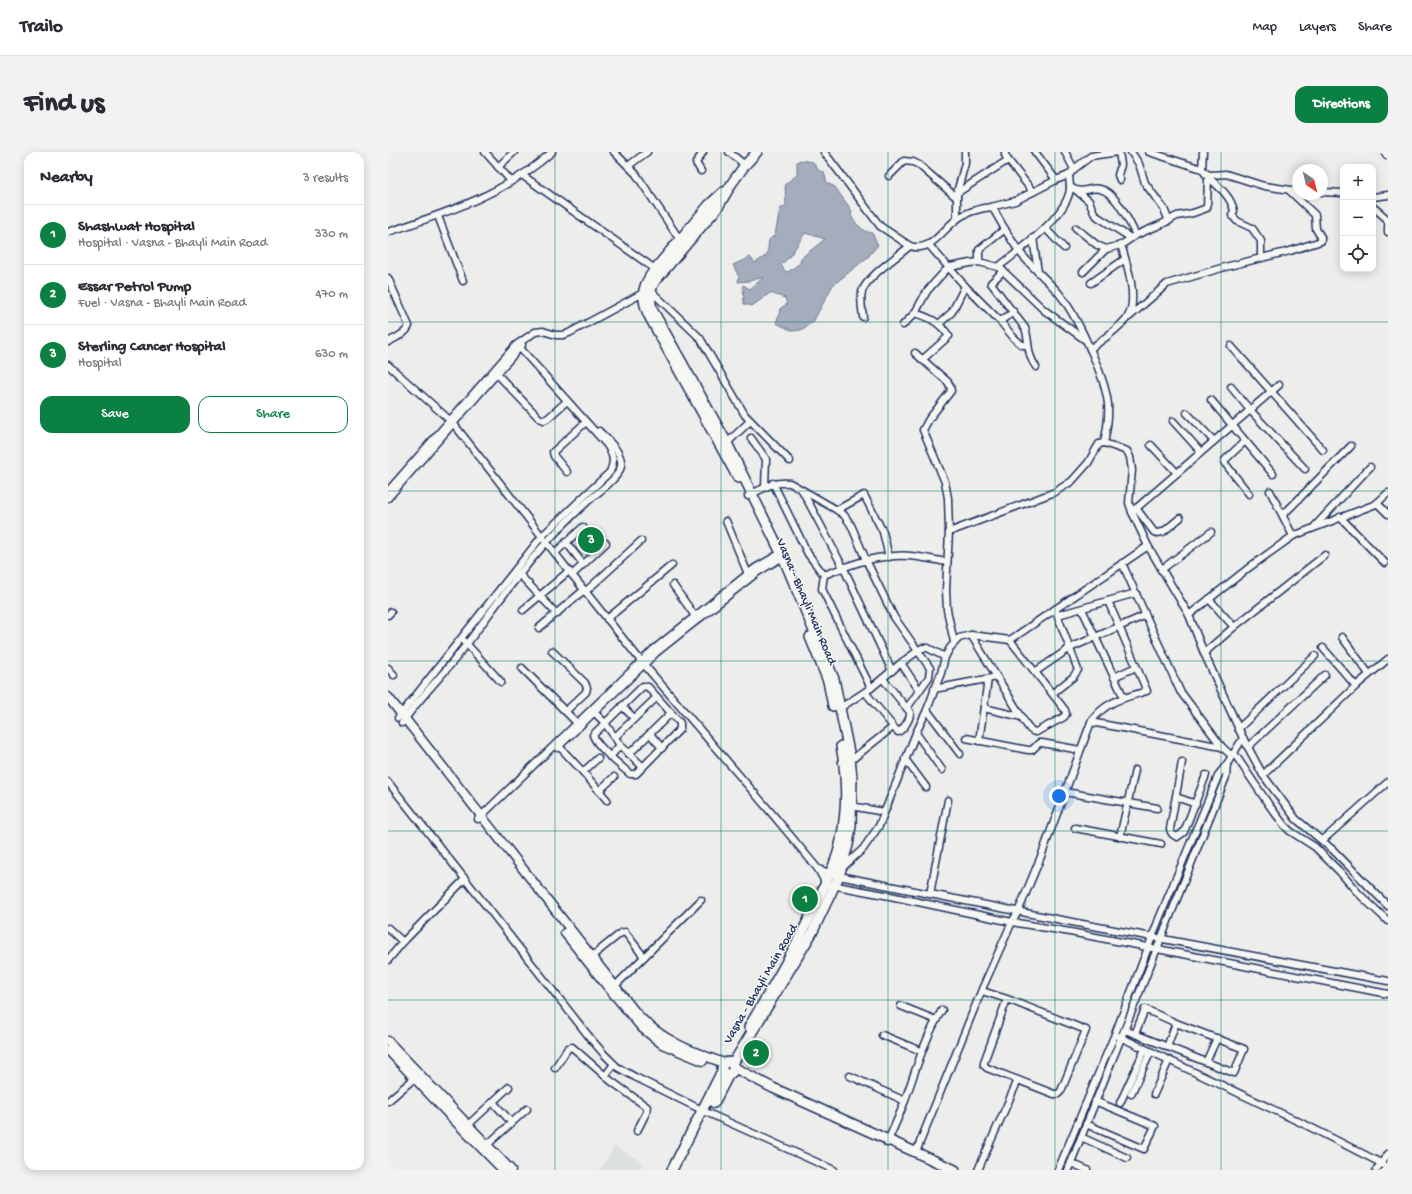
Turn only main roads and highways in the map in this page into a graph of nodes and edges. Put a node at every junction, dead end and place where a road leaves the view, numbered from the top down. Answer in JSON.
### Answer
{"nodes":[{"id":1,"x":757,"y":152,"type":"edge"},
{"id":2,"x":732,"y":184,"type":"junction"},
{"id":3,"x":647,"y":292,"type":"junction"},
{"id":4,"x":750,"y":495,"type":"junction"},
{"id":5,"x":780,"y":556,"type":"junction"},
{"id":6,"x":830,"y":885,"type":"junction"},
{"id":7,"x":728,"y":1068,"type":"junction"},
{"id":8,"x":706,"y":1112,"type":"junction"},
{"id":9,"x":888,"y":1142,"type":"junction"},
{"id":10,"x":672,"y":1170,"type":"edge"},
{"id":11,"x":679,"y":1170,"type":"edge"},
{"id":12,"x":943,"y":1170,"type":"edge"},
{"id":13,"x":955,"y":1170,"type":"edge"}],
"edges":[{"from":1,"to":2,"type":"main road"},
{"from":2,"to":3,"type":"main road"},
{"from":2,"to":3,"type":"main road"},
{"from":3,"to":4,"type":"main road","name":"Vasna - Bhayli Main Road"},
{"from":3,"to":4,"type":"main road","name":"Vasna - Bhayli Main Road"},
{"from":4,"to":5,"type":"main road","name":"Vasna - Bhayli Main Road"},
{"from":5,"to":6,"type":"main road","name":"Vasna - Bhayli Main Road"},
{"from":5,"to":6,"type":"main road","name":"Vasna - Bhayli Main Road"},
{"from":6,"to":7,"type":"main road","name":"Vasna - Bhayli Main Road"},
{"from":7,"to":8,"type":"main road","name":"Vasna - Bhayli Main Road"},
{"from":7,"to":9,"type":"main road"},
{"from":8,"to":10,"type":"main road","name":"Vasna - Bhayli Main Road"},
{"from":8,"to":11,"type":"main road","name":"Vasna - Bhayli Main Road"},
{"from":9,"to":12,"type":"main road"},
{"from":9,"to":13,"type":"main road"}]}
